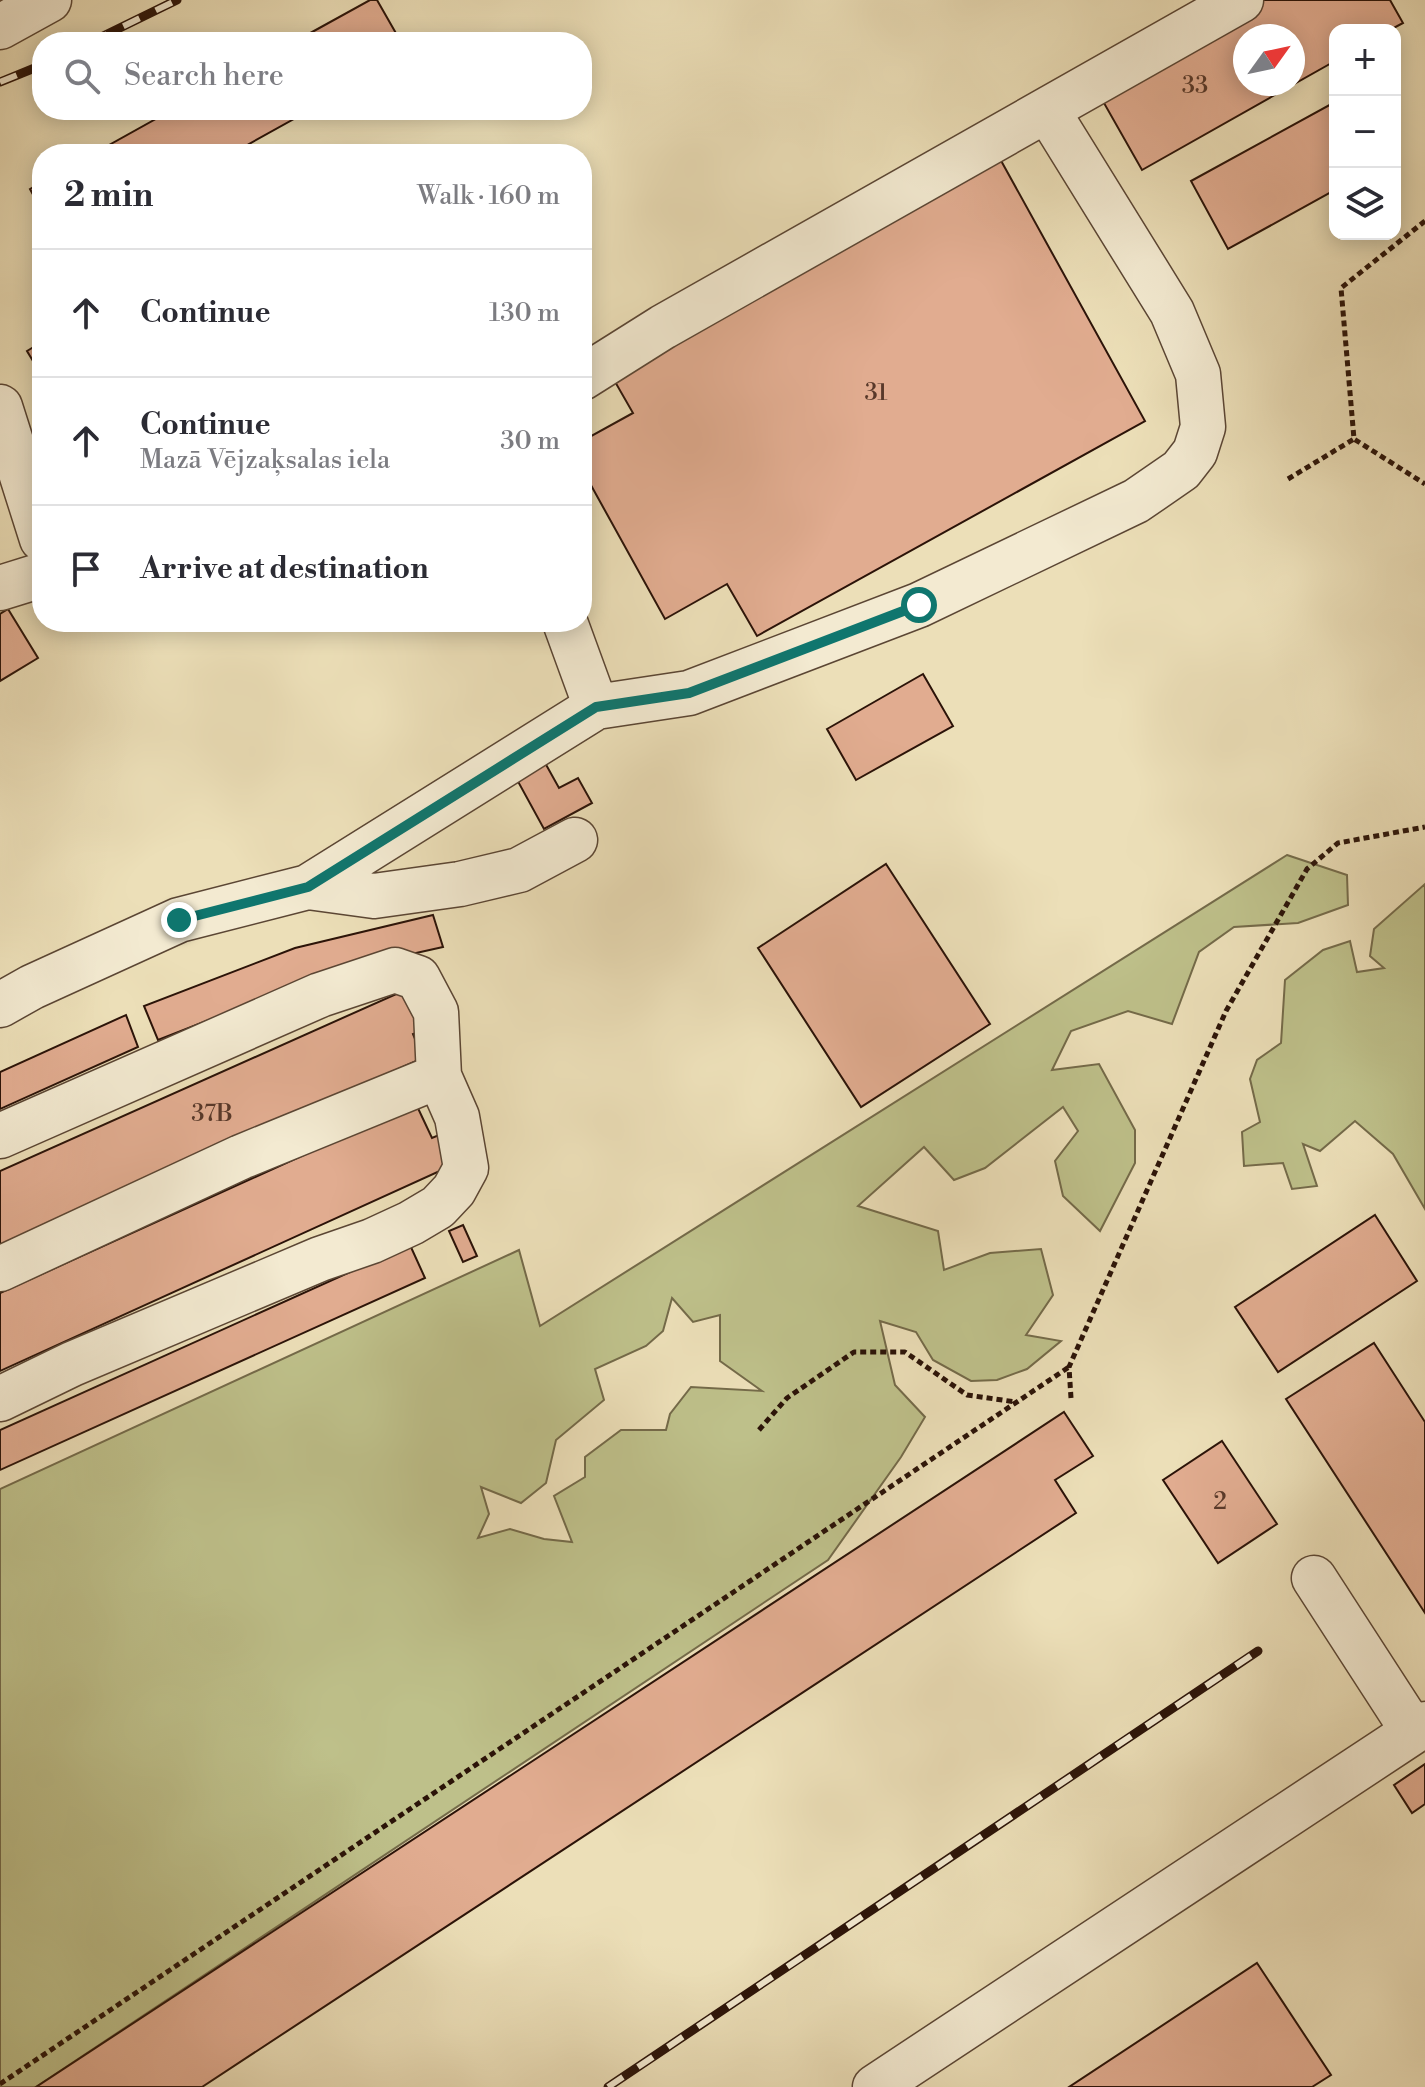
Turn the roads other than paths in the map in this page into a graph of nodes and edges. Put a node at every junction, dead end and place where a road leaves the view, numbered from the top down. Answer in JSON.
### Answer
{"nodes":[{"id":1,"x":49,"y":0,"type":"edge"},
{"id":2,"x":1241,"y":0,"type":"edge"},
{"id":3,"x":0,"y":27,"type":"edge"},
{"id":4,"x":1047,"y":110,"type":"junction"},
{"id":5,"x":592,"y":372,"type":"edge"},
{"id":6,"x":0,"y":407,"type":"edge"},
{"id":7,"x":32,"y":508,"type":"edge"},
{"id":8,"x":32,"y":578,"type":"edge"},
{"id":9,"x":0,"y":588,"type":"edge"},
{"id":10,"x":569,"y":632,"type":"edge"},
{"id":11,"x":596,"y":707,"type":"junction"},
{"id":12,"x":575,"y":840,"type":"dead end"},
{"id":13,"x":308,"y":887,"type":"junction"},
{"id":14,"x":0,"y":1005,"type":"edge"},
{"id":15,"x":439,"y":1076,"type":"junction"},
{"id":16,"x":0,"y":1136,"type":"edge"},
{"id":17,"x":0,"y":1269,"type":"edge"},
{"id":18,"x":0,"y":1399,"type":"edge"},
{"id":19,"x":1314,"y":1578,"type":"dead end"},
{"id":20,"x":1419,"y":1728,"type":"edge"},
{"id":21,"x":875,"y":2087,"type":"edge"}],
"edges":[{"from":1,"to":3,"type":"street"},
{"from":2,"to":4,"type":"street"},
{"from":4,"to":5,"type":"street"},
{"from":4,"to":11,"type":"street"},
{"from":6,"to":7,"type":"street"},
{"from":8,"to":9,"type":"street"},
{"from":10,"to":11,"type":"street"},
{"from":11,"to":13,"type":"street"},
{"from":12,"to":13,"type":"street"},
{"from":13,"to":14,"type":"street"},
{"from":15,"to":16,"type":"street"},
{"from":15,"to":17,"type":"street"},
{"from":15,"to":18,"type":"street"},
{"from":19,"to":20,"type":"street"},
{"from":20,"to":21,"type":"street"}]}
